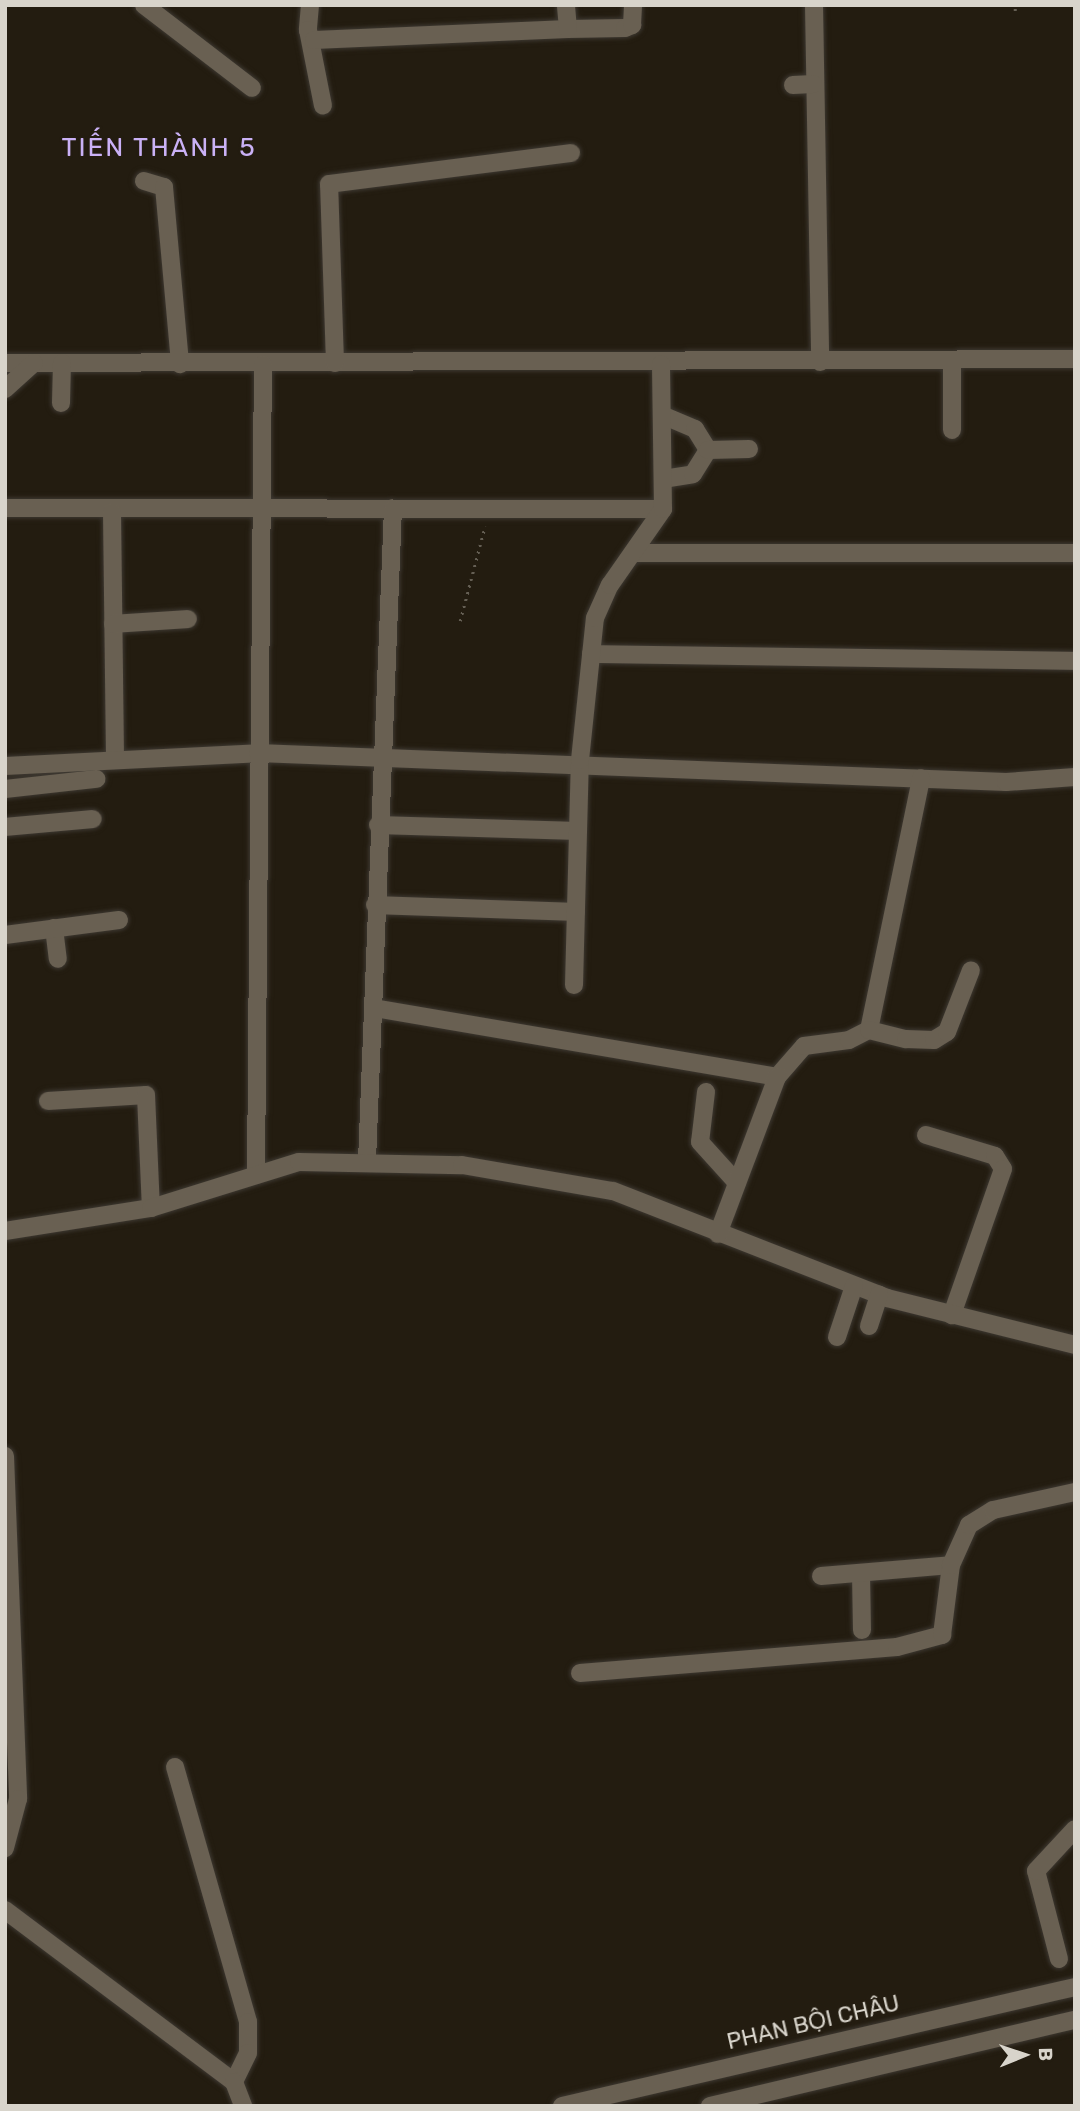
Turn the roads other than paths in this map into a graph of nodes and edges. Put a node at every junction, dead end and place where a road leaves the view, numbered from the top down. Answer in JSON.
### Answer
{"nodes":[{"id":1,"x":145,"y":5,"type":"edge"},
{"id":2,"x":310,"y":5,"type":"edge"},
{"id":3,"x":566,"y":5,"type":"edge"},
{"id":4,"x":633,"y":5,"type":"edge"},
{"id":5,"x":814,"y":5,"type":"edge"},
{"id":6,"x":568,"y":29,"type":"junction"},
{"id":7,"x":314,"y":40,"type":"junction"},
{"id":8,"x":813,"y":84,"type":"junction"},
{"id":9,"x":793,"y":85,"type":"dead end"},
{"id":10,"x":252,"y":88,"type":"dead end"},
{"id":11,"x":323,"y":107,"type":"dead end"},
{"id":12,"x":571,"y":153,"type":"dead end"},
{"id":13,"x":144,"y":181,"type":"dead end"},
{"id":14,"x":1075,"y":359,"type":"edge"},
{"id":15,"x":952,"y":360,"type":"junction"},
{"id":16,"x":820,"y":362,"type":"junction"},
{"id":17,"x":5,"y":363,"type":"edge"},
{"id":18,"x":34,"y":363,"type":"junction"},
{"id":19,"x":62,"y":363,"type":"junction"},
{"id":20,"x":335,"y":363,"type":"junction"},
{"id":21,"x":180,"y":364,"type":"junction"},
{"id":22,"x":263,"y":364,"type":"junction"},
{"id":23,"x":661,"y":364,"type":"junction"},
{"id":24,"x":5,"y":389,"type":"edge"},
{"id":25,"x":61,"y":403,"type":"dead end"},
{"id":26,"x":662,"y":415,"type":"junction"},
{"id":27,"x":952,"y":430,"type":"dead end"},
{"id":28,"x":749,"y":449,"type":"dead end"},
{"id":29,"x":708,"y":450,"type":"junction"},
{"id":30,"x":663,"y":480,"type":"junction"},
{"id":31,"x":5,"y":508,"type":"edge"},
{"id":32,"x":263,"y":509,"type":"junction"},
{"id":33,"x":393,"y":509,"type":"junction"},
{"id":34,"x":663,"y":509,"type":"junction"},
{"id":35,"x":112,"y":512,"type":"junction"},
{"id":36,"x":635,"y":552,"type":"junction"},
{"id":37,"x":1075,"y":553,"type":"edge"},
{"id":38,"x":188,"y":619,"type":"dead end"},
{"id":39,"x":113,"y":624,"type":"junction"},
{"id":40,"x":591,"y":654,"type":"junction"},
{"id":41,"x":1075,"y":661,"type":"edge"},
{"id":42,"x":258,"y":753,"type":"junction"},
{"id":43,"x":386,"y":756,"type":"junction"},
{"id":44,"x":115,"y":758,"type":"junction"},
{"id":45,"x":580,"y":760,"type":"junction"},
{"id":46,"x":5,"y":766,"type":"edge"},
{"id":47,"x":1075,"y":777,"type":"edge"},
{"id":48,"x":921,"y":778,"type":"junction"},
{"id":49,"x":96,"y":779,"type":"dead end"},
{"id":50,"x":5,"y":789,"type":"edge"},
{"id":51,"x":93,"y":819,"type":"dead end"},
{"id":52,"x":378,"y":825,"type":"junction"},
{"id":53,"x":5,"y":827,"type":"edge"},
{"id":54,"x":578,"y":831,"type":"junction"},
{"id":55,"x":375,"y":905,"type":"junction"},
{"id":56,"x":576,"y":912,"type":"junction"},
{"id":57,"x":119,"y":920,"type":"dead end"},
{"id":58,"x":54,"y":928,"type":"junction"},
{"id":59,"x":5,"y":935,"type":"edge"},
{"id":60,"x":58,"y":959,"type":"dead end"},
{"id":61,"x":971,"y":970,"type":"dead end"},
{"id":62,"x":574,"y":985,"type":"dead end"},
{"id":63,"x":374,"y":1008,"type":"junction"},
{"id":64,"x":869,"y":1030,"type":"junction"},
{"id":65,"x":777,"y":1077,"type":"junction"},
{"id":66,"x":706,"y":1092,"type":"dead end"},
{"id":67,"x":48,"y":1101,"type":"dead end"},
{"id":68,"x":926,"y":1135,"type":"dead end"},
{"id":69,"x":367,"y":1161,"type":"junction"},
{"id":70,"x":256,"y":1175,"type":"junction"},
{"id":71,"x":737,"y":1183,"type":"junction"},
{"id":72,"x":151,"y":1208,"type":"junction"},
{"id":73,"x":5,"y":1231,"type":"edge"},
{"id":74,"x":719,"y":1234,"type":"junction"},
{"id":75,"x":854,"y":1286,"type":"junction"},
{"id":76,"x":879,"y":1295,"type":"junction"},
{"id":77,"x":952,"y":1315,"type":"junction"},
{"id":78,"x":869,"y":1326,"type":"dead end"},
{"id":79,"x":837,"y":1337,"type":"dead end"},
{"id":80,"x":1075,"y":1345,"type":"edge"},
{"id":81,"x":5,"y":1456,"type":"edge"},
{"id":82,"x":1075,"y":1492,"type":"edge"},
{"id":83,"x":951,"y":1565,"type":"junction"},
{"id":84,"x":861,"y":1573,"type":"junction"},
{"id":85,"x":821,"y":1576,"type":"dead end"},
{"id":86,"x":862,"y":1630,"type":"dead end"},
{"id":87,"x":8,"y":1637,"type":"edge"},
{"id":88,"x":580,"y":1674,"type":"dead end"},
{"id":89,"x":11,"y":1750,"type":"edge"},
{"id":90,"x":175,"y":1768,"type":"dead end"},
{"id":91,"x":1075,"y":1829,"type":"edge"},
{"id":92,"x":5,"y":1848,"type":"edge"},
{"id":93,"x":5,"y":1910,"type":"edge"},
{"id":94,"x":1059,"y":1959,"type":"dead end"},
{"id":95,"x":1066,"y":1989,"type":"edge"},
{"id":96,"x":1070,"y":2021,"type":"edge"},
{"id":97,"x":234,"y":2082,"type":"junction"},
{"id":98,"x":243,"y":2106,"type":"edge"},
{"id":99,"x":562,"y":2106,"type":"edge"},
{"id":100,"x":710,"y":2106,"type":"edge"}],
"edges":[{"from":1,"to":10,"type":"street"},
{"from":2,"to":7,"type":"street"},
{"from":3,"to":6,"type":"street"},
{"from":4,"to":6,"type":"street"},
{"from":5,"to":8,"type":"street"},
{"from":6,"to":7,"type":"street"},
{"from":7,"to":11,"type":"street"},
{"from":8,"to":9,"type":"street"},
{"from":8,"to":16,"type":"street"},
{"from":12,"to":20,"type":"street"},
{"from":13,"to":21,"type":"street"},
{"from":14,"to":15,"type":"street"},
{"from":15,"to":16,"type":"street"},
{"from":15,"to":27,"type":"street"},
{"from":16,"to":23,"type":"street"},
{"from":17,"to":18,"type":"street"},
{"from":18,"to":19,"type":"street"},
{"from":18,"to":24,"type":"street"},
{"from":19,"to":21,"type":"street"},
{"from":19,"to":25,"type":"street"},
{"from":20,"to":22,"type":"street"},
{"from":20,"to":23,"type":"street"},
{"from":21,"to":22,"type":"street"},
{"from":22,"to":32,"type":"street"},
{"from":23,"to":26,"type":"street"},
{"from":26,"to":29,"type":"street"},
{"from":26,"to":30,"type":"street"},
{"from":28,"to":29,"type":"street"},
{"from":29,"to":30,"type":"street"},
{"from":30,"to":34,"type":"street"},
{"from":31,"to":35,"type":"street"},
{"from":32,"to":33,"type":"street"},
{"from":32,"to":35,"type":"street"},
{"from":32,"to":42,"type":"street"},
{"from":33,"to":34,"type":"street"},
{"from":33,"to":43,"type":"street"},
{"from":34,"to":36,"type":"street"},
{"from":35,"to":39,"type":"street"},
{"from":36,"to":37,"type":"street"},
{"from":36,"to":40,"type":"street"},
{"from":38,"to":39,"type":"street"},
{"from":39,"to":44,"type":"street"},
{"from":40,"to":41,"type":"street"},
{"from":40,"to":45,"type":"street"},
{"from":42,"to":43,"type":"street"},
{"from":42,"to":44,"type":"street"},
{"from":42,"to":70,"type":"street"},
{"from":43,"to":45,"type":"street"},
{"from":43,"to":52,"type":"street"},
{"from":44,"to":46,"type":"street"},
{"from":45,"to":48,"type":"street"},
{"from":45,"to":54,"type":"street"},
{"from":47,"to":48,"type":"street"},
{"from":48,"to":64,"type":"street"},
{"from":49,"to":50,"type":"street"},
{"from":51,"to":53,"type":"street"},
{"from":52,"to":54,"type":"street"},
{"from":52,"to":55,"type":"street"},
{"from":54,"to":56,"type":"street"},
{"from":55,"to":56,"type":"street"},
{"from":55,"to":63,"type":"street"},
{"from":56,"to":62,"type":"street"},
{"from":57,"to":58,"type":"street"},
{"from":58,"to":59,"type":"street"},
{"from":58,"to":60,"type":"street"},
{"from":61,"to":64,"type":"street"},
{"from":63,"to":65,"type":"street"},
{"from":63,"to":69,"type":"street"},
{"from":64,"to":65,"type":"street"},
{"from":65,"to":71,"type":"street"},
{"from":66,"to":71,"type":"street"},
{"from":67,"to":72,"type":"street"},
{"from":68,"to":77,"type":"street"},
{"from":69,"to":70,"type":"street"},
{"from":69,"to":74,"type":"street"},
{"from":70,"to":72,"type":"street"},
{"from":71,"to":74,"type":"street"},
{"from":72,"to":73,"type":"street"},
{"from":74,"to":75,"type":"street"},
{"from":75,"to":76,"type":"street"},
{"from":75,"to":79,"type":"street"},
{"from":76,"to":77,"type":"street"},
{"from":76,"to":78,"type":"street"},
{"from":77,"to":80,"type":"street"},
{"from":81,"to":87,"type":"street"},
{"from":82,"to":83,"type":"street"},
{"from":83,"to":84,"type":"street"},
{"from":83,"to":88,"type":"street"},
{"from":84,"to":85,"type":"street"},
{"from":84,"to":86,"type":"street"},
{"from":87,"to":89,"type":"street"},
{"from":89,"to":92,"type":"street"},
{"from":90,"to":97,"type":"street"},
{"from":91,"to":94,"type":"street"},
{"from":93,"to":97,"type":"street"},
{"from":95,"to":96,"type":"street"},
{"from":95,"to":99,"type":"street","name":"PHAN BỘI CHÂU"},
{"from":96,"to":100,"type":"street"},
{"from":97,"to":98,"type":"street"}]}
